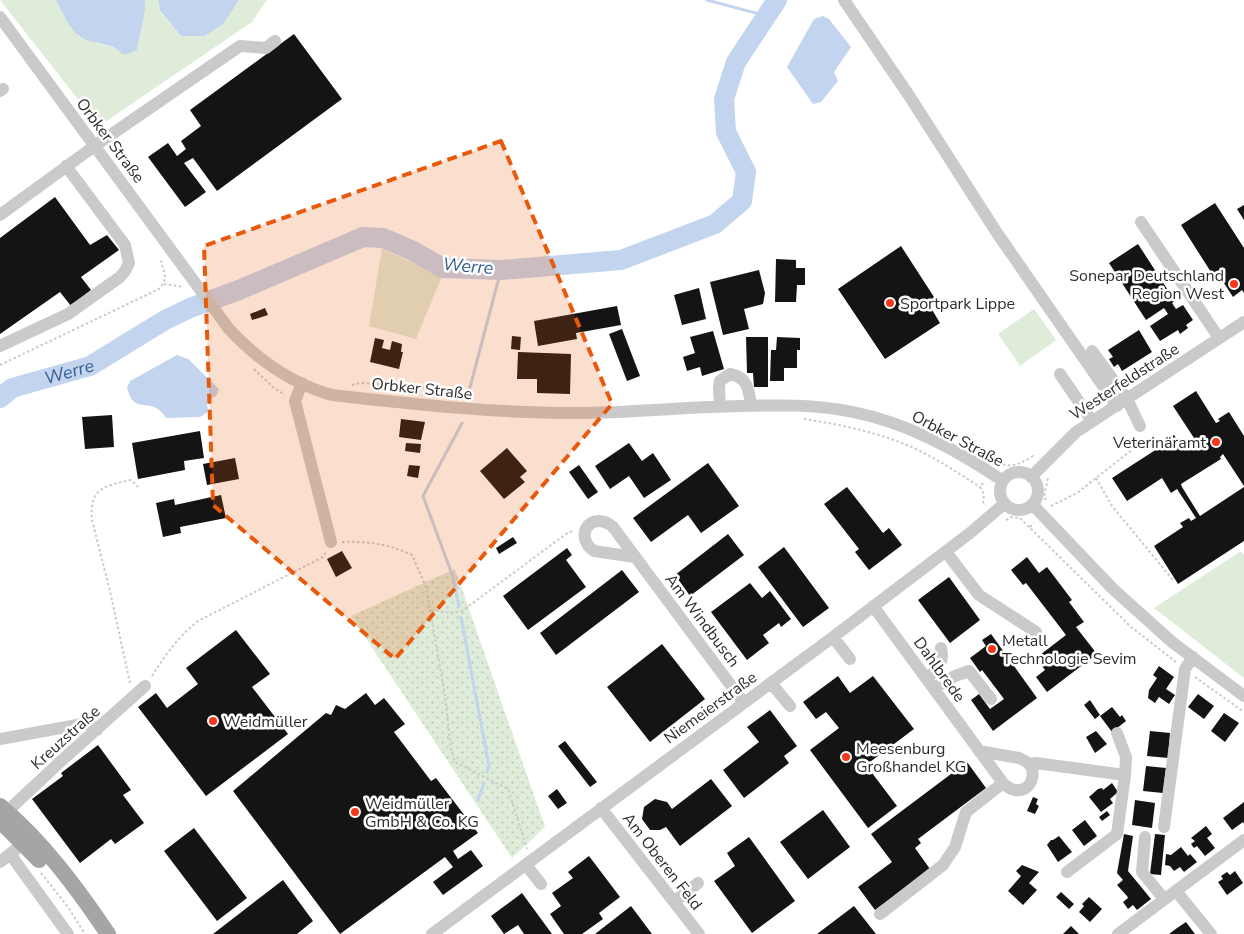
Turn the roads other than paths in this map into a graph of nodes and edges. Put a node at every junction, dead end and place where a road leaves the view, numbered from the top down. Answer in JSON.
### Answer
{"nodes":[{"id":1,"x":844,"y":0,"type":"edge"},
{"id":2,"x":0,"y":17,"type":"edge"},
{"id":3,"x":275,"y":41,"type":"dead end"},
{"id":4,"x":96,"y":145,"type":"junction"},
{"id":5,"x":66,"y":166,"type":"junction"},
{"id":6,"x":0,"y":214,"type":"edge"},
{"id":7,"x":1141,"y":222,"type":"dead end"},
{"id":8,"x":1242,"y":327,"type":"edge"},
{"id":9,"x":1219,"y":338,"type":"junction"},
{"id":10,"x":0,"y":346,"type":"edge"},
{"id":11,"x":1092,"y":351,"type":"dead end"},
{"id":12,"x":1060,"y":374,"type":"dead end"},
{"id":13,"x":302,"y":384,"type":"junction"},
{"id":14,"x":1122,"y":402,"type":"junction"},
{"id":15,"x":720,"y":406,"type":"junction"},
{"id":16,"x":751,"y":406,"type":"junction"},
{"id":17,"x":1092,"y":421,"type":"junction"},
{"id":18,"x":1140,"y":426,"type":"dead end"},
{"id":19,"x":1031,"y":477,"type":"junction"},
{"id":20,"x":1003,"y":480,"type":"junction"},
{"id":21,"x":1004,"y":504,"type":"junction"},
{"id":22,"x":1032,"y":504,"type":"junction"},
{"id":23,"x":331,"y":542,"type":"road end"},
{"id":24,"x":946,"y":552,"type":"junction"},
{"id":25,"x":635,"y":557,"type":"junction"},
{"id":26,"x":873,"y":606,"type":"junction"},
{"id":27,"x":1036,"y":632,"type":"dead end"},
{"id":28,"x":832,"y":637,"type":"junction"},
{"id":29,"x":941,"y":648,"type":"dead end"},
{"id":30,"x":1193,"y":657,"type":"junction"},
{"id":31,"x":850,"y":660,"type":"dead end"},
{"id":32,"x":771,"y":683,"type":"junction"},
{"id":33,"x":931,"y":683,"type":"junction"},
{"id":34,"x":145,"y":686,"type":"road end"},
{"id":35,"x":1244,"y":696,"type":"edge"},
{"id":36,"x":991,"y":699,"type":"dead end"},
{"id":37,"x":744,"y":703,"type":"junction"},
{"id":38,"x":790,"y":706,"type":"dead end"},
{"id":39,"x":98,"y":730,"type":"junction"},
{"id":40,"x":1117,"y":734,"type":"dead end"},
{"id":41,"x":0,"y":739,"type":"edge"},
{"id":42,"x":979,"y":751,"type":"junction"},
{"id":43,"x":1030,"y":764,"type":"junction"},
{"id":44,"x":1125,"y":775,"type":"junction"},
{"id":45,"x":1003,"y":783,"type":"junction"},
{"id":46,"x":601,"y":808,"type":"junction"},
{"id":47,"x":3,"y":813,"type":"edge"},
{"id":48,"x":1164,"y":827,"type":"dead end"},
{"id":49,"x":1145,"y":837,"type":"dead end"},
{"id":50,"x":1244,"y":840,"type":"edge"},
{"id":51,"x":16,"y":849,"type":"edge"},
{"id":52,"x":530,"y":862,"type":"junction"},
{"id":53,"x":1068,"y":872,"type":"dead end"},
{"id":54,"x":698,"y":883,"type":"dead end"},
{"id":55,"x":540,"y":884,"type":"dead end"},
{"id":56,"x":1176,"y":891,"type":"junction"},
{"id":57,"x":1164,"y":899,"type":"junction"},
{"id":58,"x":675,"y":901,"type":"junction"},
{"id":59,"x":880,"y":914,"type":"dead end"},
{"id":60,"x":68,"y":934,"type":"edge"},
{"id":61,"x":97,"y":934,"type":"edge"},
{"id":62,"x":108,"y":934,"type":"edge"},
{"id":63,"x":432,"y":934,"type":"edge"},
{"id":64,"x":699,"y":934,"type":"edge"},
{"id":65,"x":1118,"y":934,"type":"edge"},
{"id":66,"x":1211,"y":934,"type":"edge"}],
"edges":[{"from":1,"to":14,"type":"street"},
{"from":2,"to":4,"type":"street","name":"Orbker Straße"},
{"from":3,"to":4,"type":"street"},
{"from":4,"to":5,"type":"street"},
{"from":4,"to":13,"type":"street","name":"Orbker Straße"},
{"from":5,"to":6,"type":"street"},
{"from":5,"to":10,"type":"street"},
{"from":7,"to":9,"type":"street"},
{"from":8,"to":9,"type":"street","name":"Westerfeldstraße"},
{"from":9,"to":14,"type":"street","name":"Westerfeldstraße"},
{"from":11,"to":14,"type":"street"},
{"from":12,"to":17,"type":"street"},
{"from":13,"to":15,"type":"street","name":"Orbker Straße"},
{"from":13,"to":23,"type":"street"},
{"from":14,"to":17,"type":"street","name":"Westerfeldstraße"},
{"from":14,"to":18,"type":"street"},
{"from":15,"to":16,"type":"street","name":"Orbker Straße"},
{"from":15,"to":16,"type":"street"},
{"from":16,"to":20,"type":"street","name":"Orbker Straße"},
{"from":17,"to":19,"type":"street","name":"Westerfeldstraße"},
{"from":19,"to":20,"type":"street"},
{"from":19,"to":22,"type":"street"},
{"from":20,"to":21,"type":"street"},
{"from":21,"to":22,"type":"street"},
{"from":21,"to":24,"type":"street","name":"Niemeierstraße"},
{"from":22,"to":30,"type":"street"},
{"from":24,"to":26,"type":"street","name":"Niemeierstraße"},
{"from":24,"to":27,"type":"street"},
{"from":25,"to":25,"type":"street","name":"Am Windbusch"},
{"from":25,"to":37,"type":"street","name":"Am Windbusch"},
{"from":26,"to":28,"type":"street","name":"Niemeierstraße"},
{"from":26,"to":33,"type":"street","name":"Dahlbrede"},
{"from":28,"to":31,"type":"street"},
{"from":28,"to":32,"type":"street","name":"Niemeierstraße"},
{"from":29,"to":33,"type":"street"},
{"from":30,"to":35,"type":"street"},
{"from":30,"to":48,"type":"street"},
{"from":32,"to":37,"type":"street","name":"Niemeierstraße"},
{"from":32,"to":38,"type":"street"},
{"from":33,"to":36,"type":"street"},
{"from":33,"to":42,"type":"street","name":"Dahlbrede"},
{"from":34,"to":39,"type":"street","name":"Kreuzstraße"},
{"from":37,"to":46,"type":"street","name":"Niemeierstraße"},
{"from":39,"to":41,"type":"street"},
{"from":39,"to":47,"type":"street","name":"Kreuzstraße"},
{"from":40,"to":44,"type":"street"},
{"from":42,"to":43,"type":"street"},
{"from":42,"to":45,"type":"street","name":"Dahlbrede"},
{"from":43,"to":44,"type":"street"},
{"from":43,"to":45,"type":"street"},
{"from":44,"to":53,"type":"street"},
{"from":45,"to":59,"type":"street"},
{"from":46,"to":52,"type":"street","name":"Niemeierstraße"},
{"from":46,"to":58,"type":"street","name":"Am Oberen Feld"},
{"from":47,"to":51,"type":"main road"},
{"from":49,"to":57,"type":"street"},
{"from":50,"to":56,"type":"street"},
{"from":51,"to":60,"type":"street"},
{"from":51,"to":61,"type":"main road"},
{"from":51,"to":62,"type":"main road"},
{"from":52,"to":55,"type":"street"},
{"from":52,"to":63,"type":"street","name":"Niemeierstraße"},
{"from":54,"to":58,"type":"street"},
{"from":56,"to":57,"type":"street"},
{"from":56,"to":66,"type":"street"},
{"from":57,"to":65,"type":"street"},
{"from":58,"to":64,"type":"street","name":"Am Oberen Feld"}]}
